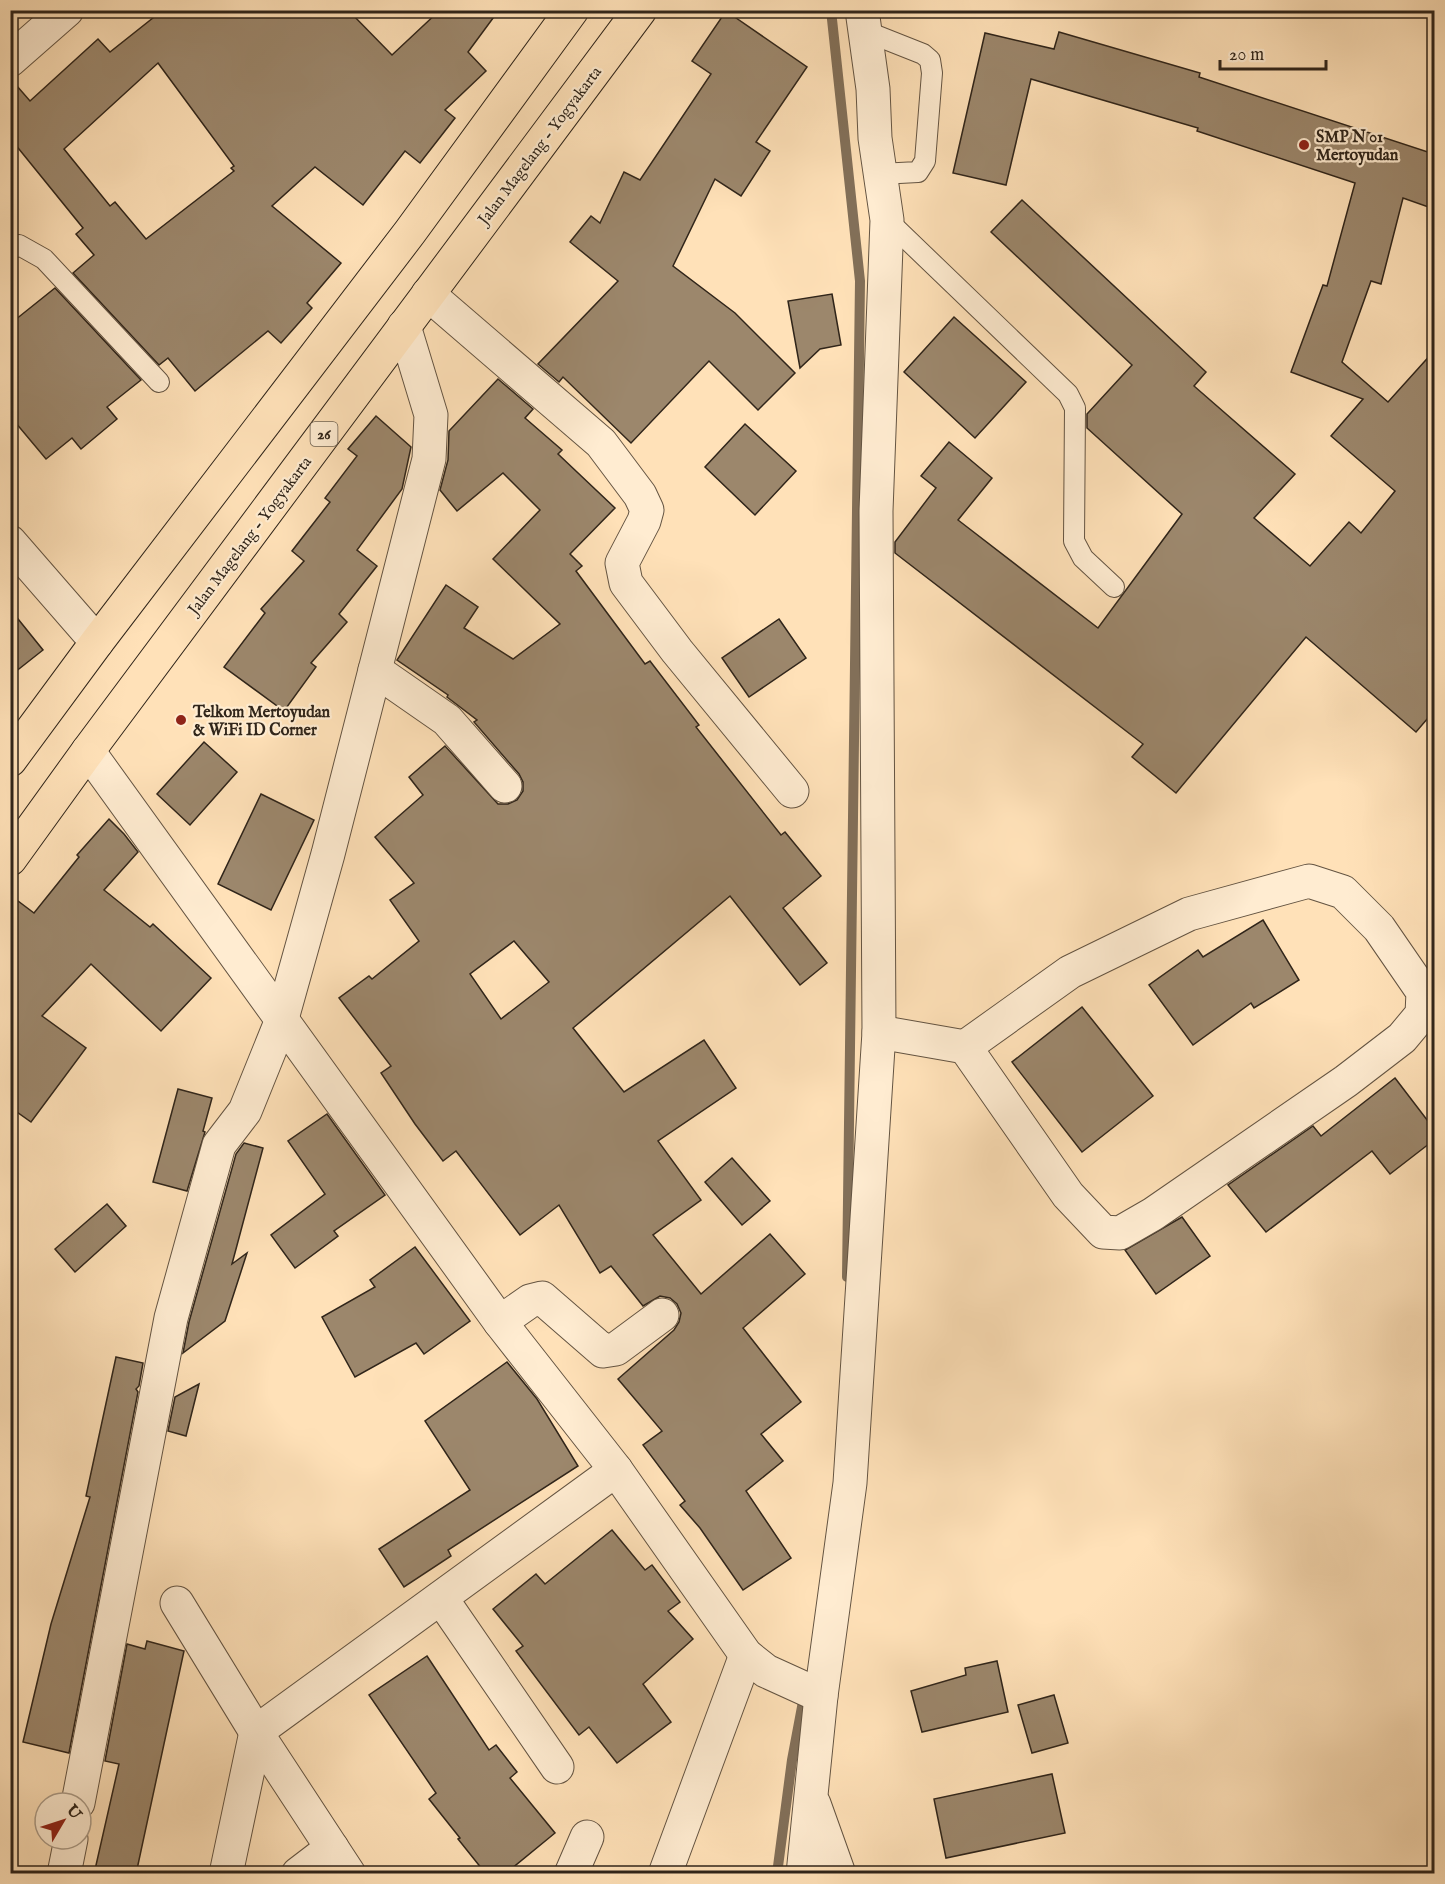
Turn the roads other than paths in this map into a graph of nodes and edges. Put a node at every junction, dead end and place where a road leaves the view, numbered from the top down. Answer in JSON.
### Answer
{"nodes":[{"id":1,"x":67,"y":10,"type":"edge"},
{"id":2,"x":572,"y":10,"type":"edge"},
{"id":3,"x":640,"y":10,"type":"edge"},
{"id":4,"x":863,"y":21,"type":"edge"},
{"id":5,"x":10,"y":60,"type":"edge"},
{"id":6,"x":880,"y":174,"type":"junction"},
{"id":7,"x":887,"y":220,"type":"junction"},
{"id":8,"x":10,"y":250,"type":"edge"},
{"id":9,"x":428,"y":294,"type":"junction"},
{"id":10,"x":404,"y":326,"type":"junction"},
{"id":11,"x":159,"y":382,"type":"dead end"},
{"id":12,"x":10,"y":542,"type":"edge"},
{"id":13,"x":1114,"y":587,"type":"dead end"},
{"id":14,"x":97,"y":642,"type":"junction"},
{"id":15,"x":375,"y":670,"type":"junction"},
{"id":16,"x":88,"y":751,"type":"junction"},
{"id":17,"x":10,"y":760,"type":"edge"},
{"id":18,"x":505,"y":786,"type":"dead end"},
{"id":19,"x":792,"y":791,"type":"dead end"},
{"id":20,"x":10,"y":860,"type":"edge"},
{"id":21,"x":281,"y":1022,"type":"junction"},
{"id":22,"x":879,"y":1032,"type":"junction"},
{"id":23,"x":965,"y":1047,"type":"junction"},
{"id":24,"x":662,"y":1315,"type":"dead end"},
{"id":25,"x":500,"y":1322,"type":"junction"},
{"id":26,"x":616,"y":1470,"type":"junction"},
{"id":27,"x":441,"y":1598,"type":"junction"},
{"id":28,"x":177,"y":1603,"type":"dead end"},
{"id":29,"x":756,"y":1663,"type":"junction"},
{"id":30,"x":815,"y":1694,"type":"junction"},
{"id":31,"x":256,"y":1732,"type":"junction"},
{"id":32,"x":557,"y":1767,"type":"dead end"},
{"id":33,"x":80,"y":1791,"type":"edge"},
{"id":34,"x":810,"y":1794,"type":"junction"},
{"id":35,"x":587,"y":1837,"type":"dead end"},
{"id":36,"x":69,"y":1851,"type":"edge"},
{"id":37,"x":340,"y":1861,"type":"edge"},
{"id":38,"x":64,"y":1874,"type":"edge"},
{"id":39,"x":226,"y":1874,"type":"edge"},
{"id":40,"x":298,"y":1874,"type":"edge"},
{"id":41,"x":571,"y":1874,"type":"edge"},
{"id":42,"x":665,"y":1874,"type":"edge"},
{"id":43,"x":803,"y":1874,"type":"edge"},
{"id":44,"x":839,"y":1874,"type":"edge"}],
"edges":[{"from":1,"to":5,"type":"street"},
{"from":2,"to":14,"type":"highway"},
{"from":3,"to":9,"type":"highway","name":"Jalan Magelang - Yogyakarta","number":"26"},
{"from":4,"to":6,"type":"street"},
{"from":4,"to":6,"type":"lane"},
{"from":6,"to":7,"type":"street"},
{"from":7,"to":13,"type":"lane"},
{"from":7,"to":22,"type":"street"},
{"from":8,"to":11,"type":"lane"},
{"from":9,"to":10,"type":"highway","name":"Jalan Magelang - Yogyakarta","number":"26"},
{"from":9,"to":19,"type":"street"},
{"from":10,"to":15,"type":"street"},
{"from":10,"to":16,"type":"highway","name":"Jalan Magelang - Yogyakarta","number":"26"},
{"from":12,"to":14,"type":"street"},
{"from":14,"to":17,"type":"highway"},
{"from":15,"to":18,"type":"street"},
{"from":15,"to":21,"type":"street"},
{"from":16,"to":20,"type":"highway","name":"Jalan Magelang - Yogyakarta","number":"26"},
{"from":16,"to":21,"type":"street"},
{"from":21,"to":25,"type":"street"},
{"from":21,"to":33,"type":"street"},
{"from":22,"to":23,"type":"street"},
{"from":22,"to":30,"type":"street"},
{"from":23,"to":23,"type":"street"},
{"from":24,"to":25,"type":"street"},
{"from":25,"to":26,"type":"street"},
{"from":26,"to":27,"type":"street"},
{"from":26,"to":29,"type":"street"},
{"from":27,"to":31,"type":"street"},
{"from":27,"to":32,"type":"street"},
{"from":28,"to":31,"type":"street"},
{"from":29,"to":30,"type":"street"},
{"from":29,"to":42,"type":"street"},
{"from":30,"to":34,"type":"street"},
{"from":31,"to":37,"type":"street"},
{"from":31,"to":39,"type":"street"},
{"from":34,"to":43,"type":"street"},
{"from":34,"to":44,"type":"street"},
{"from":35,"to":41,"type":"street"},
{"from":36,"to":38,"type":"street"},
{"from":37,"to":40,"type":"street"}]}
